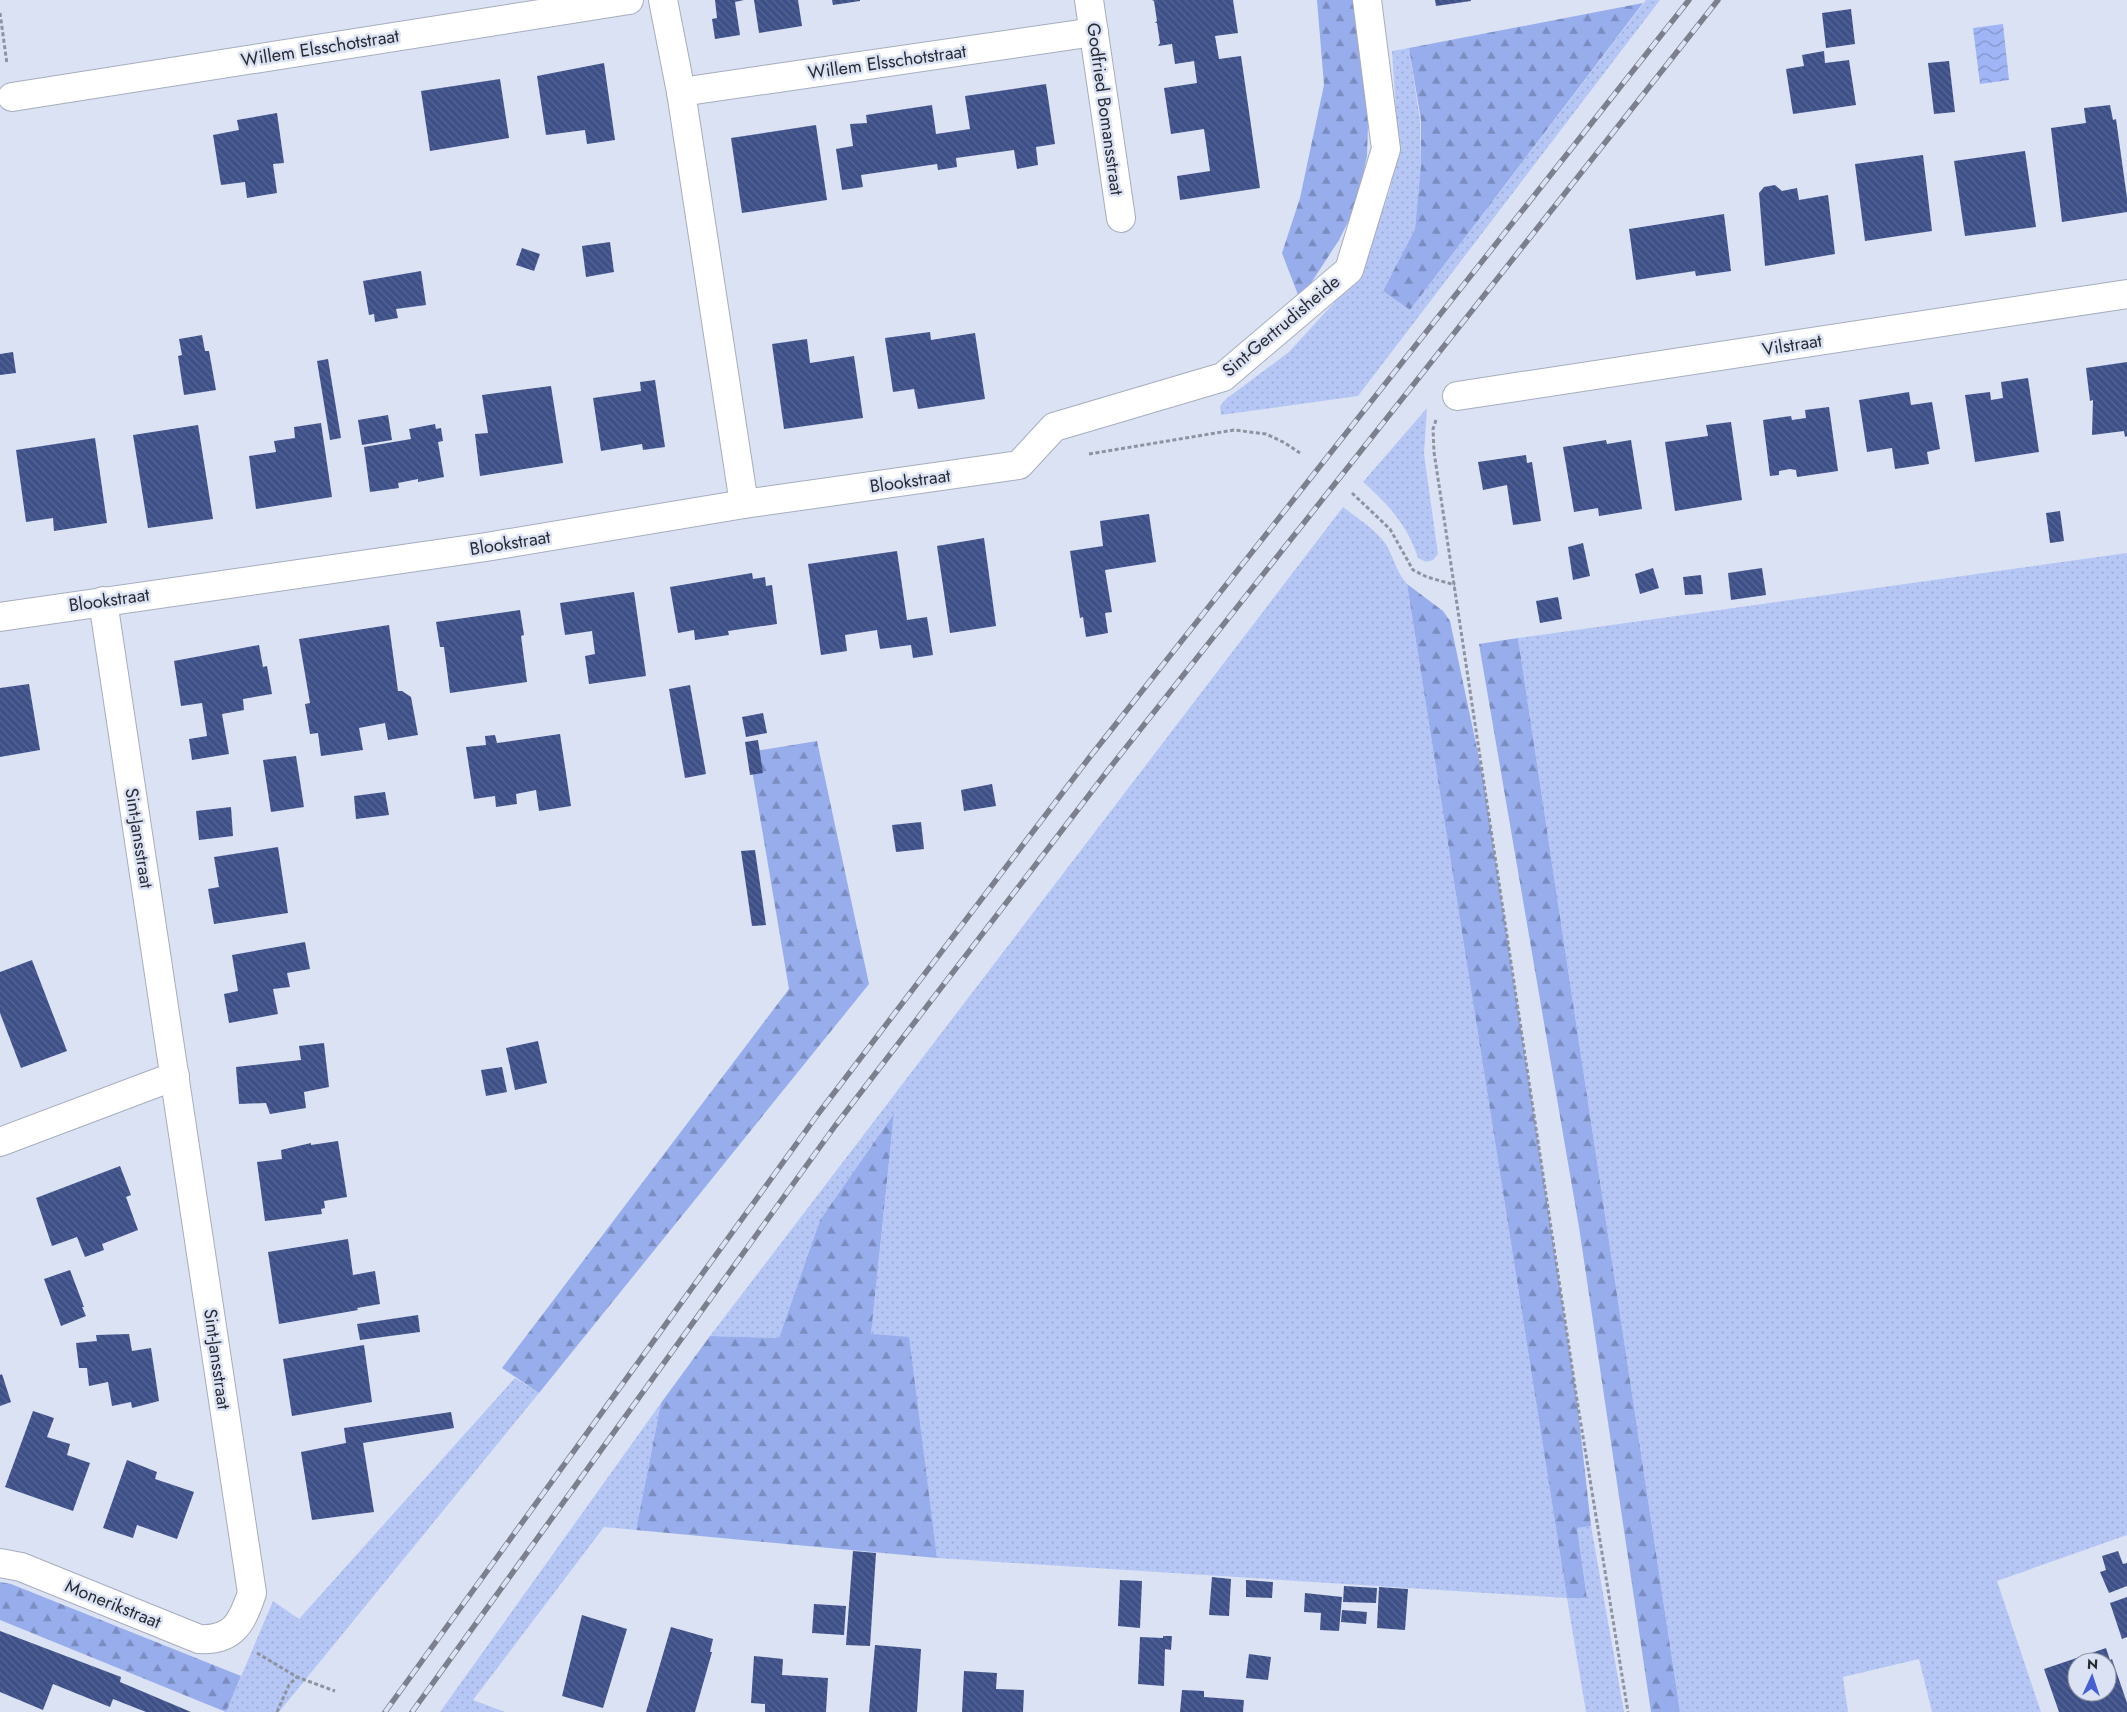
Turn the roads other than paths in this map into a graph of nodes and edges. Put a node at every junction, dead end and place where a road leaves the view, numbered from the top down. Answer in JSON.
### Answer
{"nodes":[{"id":1,"x":629,"y":0,"type":"edge"},
{"id":2,"x":663,"y":0,"type":"edge"},
{"id":3,"x":1089,"y":0,"type":"edge"},
{"id":4,"x":1367,"y":0,"type":"edge"},
{"id":5,"x":1094,"y":32,"type":"junction"},
{"id":6,"x":681,"y":92,"type":"junction"},
{"id":7,"x":12,"y":97,"type":"road end"},
{"id":8,"x":1121,"y":218,"type":"dead end"},
{"id":9,"x":2127,"y":294,"type":"edge"},
{"id":10,"x":1457,"y":396,"type":"road end"},
{"id":11,"x":1019,"y":465,"type":"joint"},
{"id":12,"x":744,"y":504,"type":"junction"},
{"id":13,"x":103,"y":601,"type":"junction"},
{"id":14,"x":0,"y":617,"type":"edge"},
{"id":15,"x":175,"y":1076,"type":"junction"},
{"id":16,"x":0,"y":1142,"type":"edge"},
{"id":17,"x":0,"y":1563,"type":"edge"},
{"id":18,"x":226,"y":1635,"type":"joint"}],
"edges":[{"from":1,"to":7,"type":"street","name":"Willem Elsschotstraat"},
{"from":2,"to":6,"type":"street"},
{"from":3,"to":5,"type":"street","name":"Godfried Bomansstraat"},
{"from":4,"to":11,"type":"street","name":"Sint-Gertrudisheide"},
{"from":5,"to":6,"type":"street","name":"Willem Elsschotstraat"},
{"from":5,"to":8,"type":"street","name":"Godfried Bomansstraat"},
{"from":6,"to":12,"type":"street"},
{"from":9,"to":10,"type":"street","name":"Vilstraat"},
{"from":11,"to":12,"type":"street","name":"Blookstraat"},
{"from":12,"to":13,"type":"street","name":"Blookstraat"},
{"from":13,"to":14,"type":"street","name":"Blookstraat"},
{"from":13,"to":15,"type":"street","name":"Sint-Jansstraat"},
{"from":15,"to":16,"type":"street"},
{"from":15,"to":18,"type":"street","name":"Sint-Jansstraat"},
{"from":17,"to":18,"type":"street","name":"Monerikstraat"}]}
